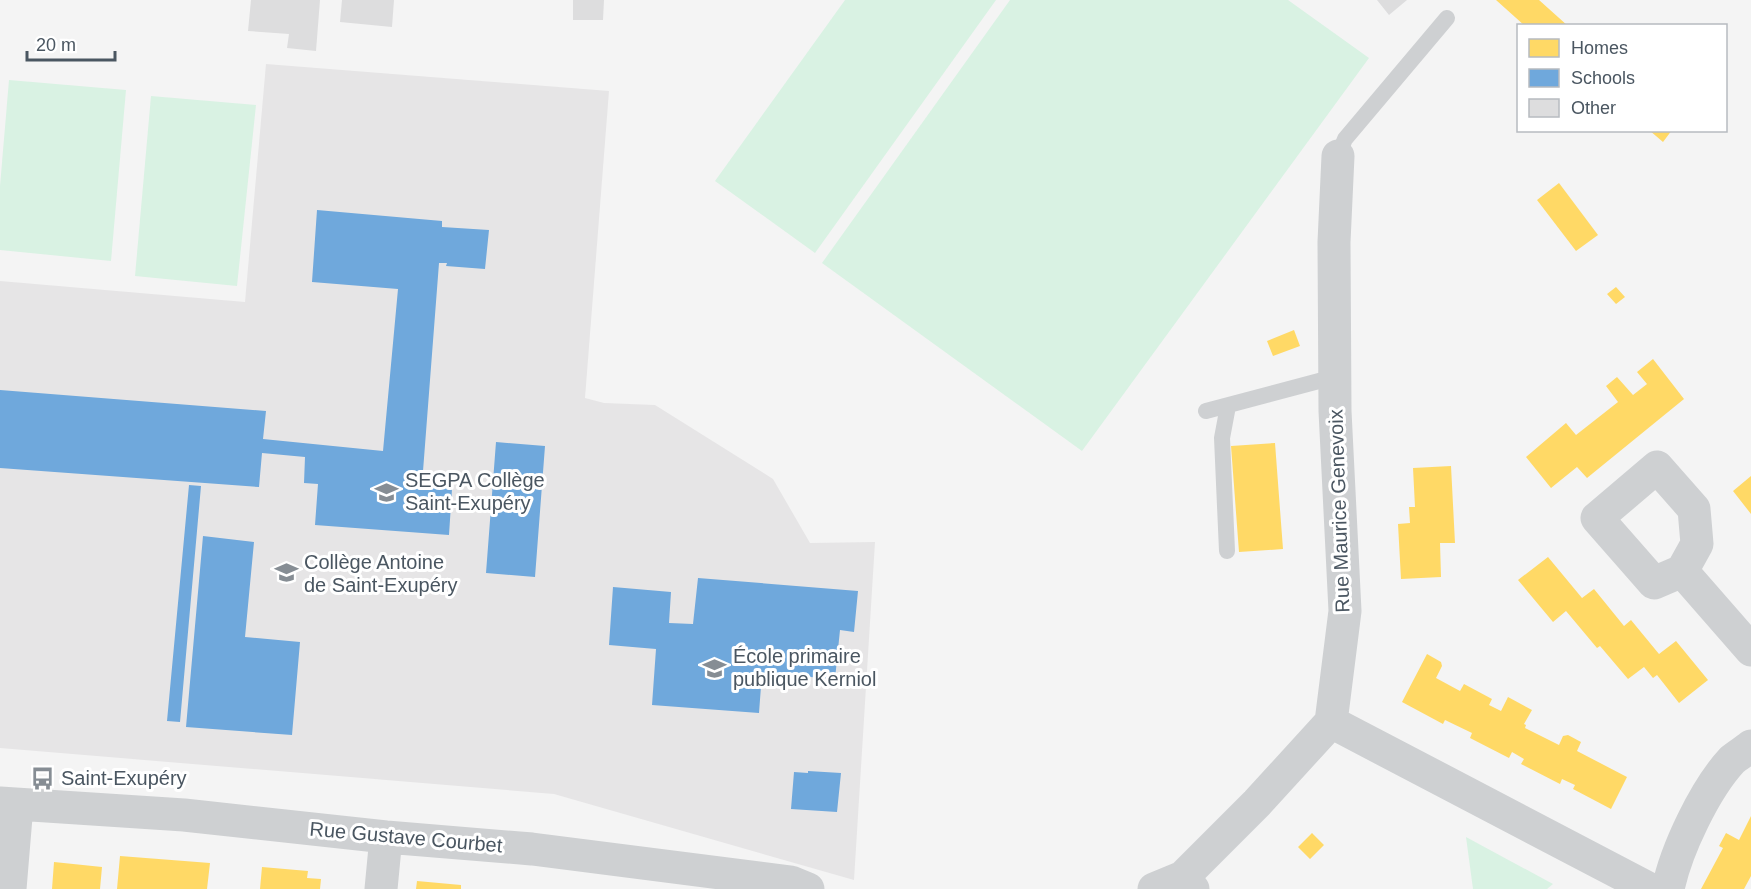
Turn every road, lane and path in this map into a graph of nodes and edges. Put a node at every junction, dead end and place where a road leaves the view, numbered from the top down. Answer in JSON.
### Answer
{"nodes":[{"id":1,"x":1447,"y":18,"type":"dead end"},
{"id":2,"x":1338,"y":156,"type":"joint"},
{"id":3,"x":1335,"y":377,"type":"junction"},
{"id":4,"x":1228,"y":406,"type":"junction"},
{"id":5,"x":1206,"y":411,"type":"dead end"},
{"id":6,"x":1227,"y":551,"type":"dead end"},
{"id":7,"x":1682,"y":571,"type":"dead end"},
{"id":8,"x":1751,"y":650,"type":"edge"},
{"id":9,"x":1331,"y":722,"type":"junction"},
{"id":10,"x":1751,"y":746,"type":"edge"},
{"id":11,"x":9,"y":804,"type":"edge"},
{"id":12,"x":386,"y":837,"type":"junction"},
{"id":13,"x":1177,"y":885,"type":"edge"},
{"id":14,"x":10,"y":889,"type":"edge"},
{"id":15,"x":381,"y":889,"type":"edge"},
{"id":16,"x":808,"y":889,"type":"edge"},
{"id":17,"x":1650,"y":889,"type":"edge"},
{"id":18,"x":1668,"y":889,"type":"edge"}],
"edges":[{"from":1,"to":2,"type":"lane"},
{"from":2,"to":3,"type":"street","name":"Rue Maurice Genevoix"},
{"from":3,"to":4,"type":"lane"},
{"from":3,"to":9,"type":"street","name":"Rue Maurice Genevoix"},
{"from":4,"to":5,"type":"lane"},
{"from":4,"to":6,"type":"lane"},
{"from":7,"to":8,"type":"street"},
{"from":9,"to":13,"type":"street"},
{"from":9,"to":17,"type":"street"},
{"from":10,"to":18,"type":"street"},
{"from":11,"to":12,"type":"street","name":"Rue Gustave Courbet"},
{"from":11,"to":14,"type":"street"},
{"from":12,"to":15,"type":"street"},
{"from":12,"to":16,"type":"street","name":"Rue Gustave Courbet"}]}
